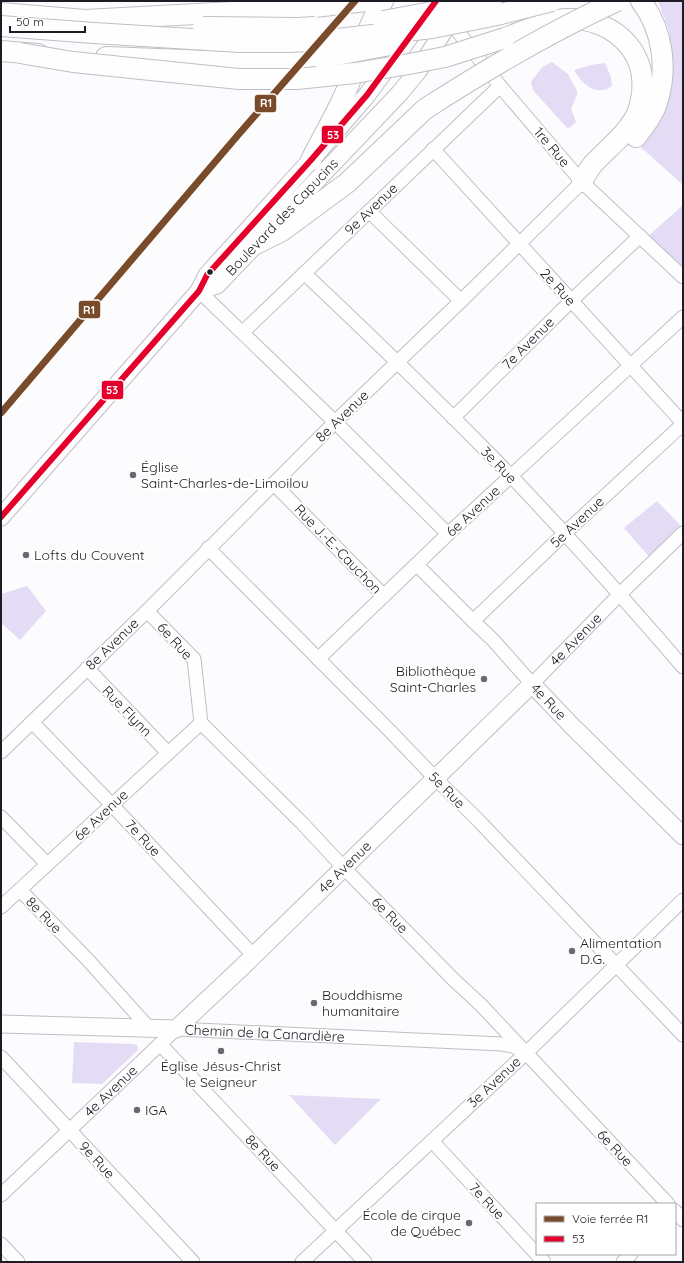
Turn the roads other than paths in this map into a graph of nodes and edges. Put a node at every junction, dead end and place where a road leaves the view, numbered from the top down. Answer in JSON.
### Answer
{"nodes":[{"id":1,"x":366,"y":1,"type":"edge"},
{"id":2,"x":383,"y":1,"type":"edge"},
{"id":3,"x":491,"y":1,"type":"edge"},
{"id":4,"x":552,"y":1,"type":"edge"},
{"id":5,"x":563,"y":1,"type":"edge"},
{"id":6,"x":617,"y":1,"type":"edge"},
{"id":7,"x":641,"y":1,"type":"edge"},
{"id":8,"x":435,"y":3,"type":"edge"},
{"id":9,"x":460,"y":3,"type":"edge"},
{"id":10,"x":1,"y":13,"type":"edge"},
{"id":11,"x":85,"y":20,"type":"junction"},
{"id":12,"x":451,"y":21,"type":"junction"},
{"id":13,"x":1,"y":26,"type":"edge"},
{"id":14,"x":462,"y":36,"type":"junction"},
{"id":15,"x":1,"y":51,"type":"edge"},
{"id":16,"x":20,"y":53,"type":"junction"},
{"id":17,"x":500,"y":86,"type":"junction"},
{"id":18,"x":434,"y":150,"type":"junction"},
{"id":19,"x":311,"y":160,"type":"junction"},
{"id":20,"x":582,"y":182,"type":"junction"},
{"id":21,"x":369,"y":210,"type":"junction"},
{"id":22,"x":640,"y":236,"type":"junction"},
{"id":23,"x":256,"y":244,"type":"junction"},
{"id":24,"x":519,"y":244,"type":"junction"},
{"id":25,"x":304,"y":273,"type":"junction"},
{"id":26,"x":683,"y":277,"type":"edge"},
{"id":27,"x":199,"y":291,"type":"junction"},
{"id":28,"x":461,"y":301,"type":"junction"},
{"id":29,"x":571,"y":301,"type":"junction"},
{"id":30,"x":683,"y":317,"type":"edge"},
{"id":31,"x":243,"y":332,"type":"junction"},
{"id":32,"x":398,"y":362,"type":"junction"},
{"id":33,"x":630,"y":366,"type":"junction"},
{"id":34,"x":453,"y":418,"type":"junction"},
{"id":35,"x":335,"y":422,"type":"junction"},
{"id":36,"x":683,"y":424,"type":"edge"},
{"id":37,"x":511,"y":476,"type":"junction"},
{"id":38,"x":274,"y":484,"type":"junction"},
{"id":39,"x":1,"y":517,"type":"edge"},
{"id":40,"x":565,"y":533,"type":"junction"},
{"id":41,"x":683,"y":533,"type":"edge"},
{"id":42,"x":448,"y":534,"type":"junction"},
{"id":43,"x":208,"y":548,"type":"junction"},
{"id":44,"x":417,"y":565,"type":"junction"},
{"id":45,"x":620,"y":594,"type":"junction"},
{"id":46,"x":384,"y":596,"type":"junction"},
{"id":47,"x":147,"y":610,"type":"junction"},
{"id":48,"x":473,"y":621,"type":"junction"},
{"id":49,"x":318,"y":659,"type":"junction"},
{"id":50,"x":683,"y":667,"type":"edge"},
{"id":51,"x":87,"y":668,"type":"junction"},
{"id":52,"x":532,"y":684,"type":"junction"},
{"id":53,"x":32,"y":722,"type":"junction"},
{"id":54,"x":201,"y":723,"type":"junction"},
{"id":55,"x":1,"y":752,"type":"edge"},
{"id":56,"x":168,"y":753,"type":"junction"},
{"id":57,"x":435,"y":778,"type":"junction"},
{"id":58,"x":112,"y":805,"type":"junction"},
{"id":59,"x":1,"y":817,"type":"edge"},
{"id":60,"x":683,"y":836,"type":"edge"},
{"id":61,"x":47,"y":864,"type":"junction"},
{"id":62,"x":343,"y":867,"type":"junction"},
{"id":63,"x":20,"y":890,"type":"junction"},
{"id":64,"x":683,"y":900,"type":"edge"},
{"id":65,"x":1,"y":907,"type":"edge"},
{"id":66,"x":254,"y":956,"type":"junction"},
{"id":67,"x":617,"y":964,"type":"junction"},
{"id":68,"x":1,"y":1024,"type":"edge"},
{"id":69,"x":148,"y":1028,"type":"junction"},
{"id":70,"x":176,"y":1029,"type":"junction"},
{"id":71,"x":683,"y":1034,"type":"edge"},
{"id":72,"x":160,"y":1044,"type":"junction"},
{"id":73,"x":526,"y":1052,"type":"junction"},
{"id":74,"x":1,"y":1057,"type":"edge"},
{"id":75,"x":69,"y":1131,"type":"junction"},
{"id":76,"x":432,"y":1141,"type":"junction"},
{"id":77,"x":1,"y":1195,"type":"edge"},
{"id":78,"x":667,"y":1203,"type":"edge"},
{"id":79,"x":336,"y":1231,"type":"junction"},
{"id":80,"x":1,"y":1244,"type":"edge"},
{"id":81,"x":536,"y":1253,"type":"edge"},
{"id":82,"x":18,"y":1262,"type":"edge"},
{"id":83,"x":193,"y":1262,"type":"edge"},
{"id":84,"x":302,"y":1262,"type":"edge"},
{"id":85,"x":365,"y":1262,"type":"edge"}],
"edges":[{"from":1,"to":11,"type":"highway"},
{"from":2,"to":19,"type":"highway"},
{"from":3,"to":11,"type":"highway","bridge":true},
{"from":4,"to":13,"type":"highway","bridge":true},
{"from":5,"to":16,"type":"highway","bridge":true},
{"from":6,"to":23,"type":"highway","bridge":true},
{"from":7,"to":20,"type":"highway"},
{"from":8,"to":12,"type":"street","name":"1re Rue"},
{"from":8,"to":19,"type":"main road","name":"Boulevard des Capucins"},
{"from":9,"to":12,"type":"main road","name":"Boulevard des Capucins"},
{"from":9,"to":14,"type":"main road"},
{"from":10,"to":11,"type":"highway"},
{"from":12,"to":14,"type":"street","name":"1re Rue"},
{"from":12,"to":23,"type":"main road","name":"Boulevard des Capucins"},
{"from":14,"to":17,"type":"street","name":"1re Rue"},
{"from":15,"to":16,"type":"highway"},
{"from":16,"to":20,"type":"highway","bridge":true},
{"from":17,"to":18,"type":"street","name":"9e Avenue"},
{"from":17,"to":20,"type":"street","name":"1re Rue"},
{"from":18,"to":21,"type":"street","name":"9e Avenue"},
{"from":18,"to":24,"type":"street","name":"2e Rue"},
{"from":19,"to":27,"type":"main road","name":"Boulevard des Capucins"},
{"from":20,"to":22,"type":"street","name":"1re Rue"},
{"from":20,"to":24,"type":"street","name":"8e Avenue"},
{"from":21,"to":25,"type":"street","name":"9e Avenue"},
{"from":21,"to":28,"type":"street"},
{"from":22,"to":26,"type":"street","name":"1re Rue"},
{"from":22,"to":29,"type":"street","name":"7e Avenue"},
{"from":23,"to":27,"type":"main road","name":"Boulevard des Capucins"},
{"from":24,"to":28,"type":"street","name":"8e Avenue"},
{"from":24,"to":29,"type":"street","name":"2e Rue"},
{"from":25,"to":31,"type":"street","name":"9e Avenue"},
{"from":25,"to":32,"type":"street","name":"3e Rue"},
{"from":27,"to":31,"type":"street"},
{"from":27,"to":39,"type":"main road","name":"Boulevard des Capucins"},
{"from":28,"to":32,"type":"street","name":"8e Avenue"},
{"from":29,"to":33,"type":"street","name":"2e Rue"},
{"from":29,"to":34,"type":"street","name":"7e Avenue"},
{"from":30,"to":33,"type":"street","name":"6e Avenue"},
{"from":31,"to":35,"type":"street"},
{"from":32,"to":34,"type":"street","name":"3e Rue"},
{"from":32,"to":35,"type":"street","name":"8e Avenue"},
{"from":33,"to":36,"type":"street","name":"2e Rue"},
{"from":33,"to":37,"type":"street","name":"6e Avenue"},
{"from":34,"to":37,"type":"street","name":"3e Rue"},
{"from":35,"to":38,"type":"street","name":"8e Avenue"},
{"from":35,"to":42,"type":"street"},
{"from":36,"to":40,"type":"street","name":"5e Avenue"},
{"from":37,"to":40,"type":"street","name":"3e Rue"},
{"from":37,"to":42,"type":"street","name":"6e Avenue"},
{"from":38,"to":43,"type":"street","name":"8e Avenue"},
{"from":38,"to":46,"type":"street","name":"Rue J.-E.-Cauchon"},
{"from":40,"to":45,"type":"street","name":"3e Rue"},
{"from":40,"to":48,"type":"street","name":"5e Avenue"},
{"from":41,"to":45,"type":"street","name":"4e Avenue"},
{"from":42,"to":44,"type":"street","name":"6e Avenue"},
{"from":43,"to":47,"type":"street","name":"8e Avenue"},
{"from":43,"to":49,"type":"street","name":"5e Rue"},
{"from":44,"to":46,"type":"street","name":"6e Avenue"},
{"from":44,"to":48,"type":"street","name":"4e Rue"},
{"from":45,"to":50,"type":"street","name":"3e Rue"},
{"from":45,"to":52,"type":"street","name":"4e Avenue"},
{"from":46,"to":49,"type":"street","name":"6e Avenue"},
{"from":47,"to":51,"type":"street","name":"8e Avenue"},
{"from":47,"to":54,"type":"street","name":"6e Rue"},
{"from":48,"to":52,"type":"street","name":"4e Rue"},
{"from":49,"to":57,"type":"street","name":"5e Rue"},
{"from":51,"to":53,"type":"street","name":"8e Avenue"},
{"from":51,"to":56,"type":"street","name":"Rue Flynn"},
{"from":52,"to":57,"type":"main road","name":"4e Avenue"},
{"from":52,"to":60,"type":"main road","name":"4e Rue"},
{"from":53,"to":55,"type":"street","name":"8e Avenue"},
{"from":53,"to":58,"type":"street","name":"7e Rue"},
{"from":54,"to":56,"type":"street","name":"6e Avenue"},
{"from":54,"to":62,"type":"street","name":"6e Rue"},
{"from":56,"to":58,"type":"street","name":"6e Avenue"},
{"from":57,"to":62,"type":"main road","name":"4e Avenue"},
{"from":57,"to":67,"type":"street","name":"5e Rue"},
{"from":58,"to":61,"type":"street","name":"6e Avenue"},
{"from":58,"to":66,"type":"street","name":"7e Rue"},
{"from":59,"to":61,"type":"street"},
{"from":61,"to":63,"type":"street","name":"6e Avenue"},
{"from":62,"to":66,"type":"main road","name":"4e Avenue"},
{"from":62,"to":73,"type":"street","name":"6e Rue"},
{"from":63,"to":65,"type":"street","name":"6e Avenue"},
{"from":63,"to":69,"type":"street","name":"8e Rue"},
{"from":64,"to":67,"type":"street","name":"3e Avenue"},
{"from":66,"to":70,"type":"main road","name":"4e Avenue"},
{"from":67,"to":71,"type":"street","name":"5e Rue"},
{"from":67,"to":73,"type":"street","name":"3e Avenue"},
{"from":68,"to":69,"type":"main road","name":"Chemin de la Canardière"},
{"from":69,"to":70,"type":"main road","name":"Chemin de la Canardière"},
{"from":70,"to":72,"type":"street","name":"4e Avenue"},
{"from":70,"to":73,"type":"street","name":"Chemin de la Canardière"},
{"from":72,"to":75,"type":"street","name":"4e Avenue"},
{"from":72,"to":79,"type":"street","name":"8e Rue"},
{"from":73,"to":76,"type":"street","name":"3e Avenue"},
{"from":73,"to":78,"type":"street","name":"6e Rue"},
{"from":74,"to":75,"type":"street","name":"9e Rue"},
{"from":75,"to":77,"type":"street","name":"4e Avenue"},
{"from":75,"to":83,"type":"street","name":"9e Rue"},
{"from":76,"to":79,"type":"street","name":"3e Avenue"},
{"from":76,"to":81,"type":"street","name":"7e Rue"},
{"from":79,"to":84,"type":"street","name":"3e Avenue"},
{"from":79,"to":85,"type":"street","name":"8e Rue"},
{"from":80,"to":82,"type":"street"}]}
